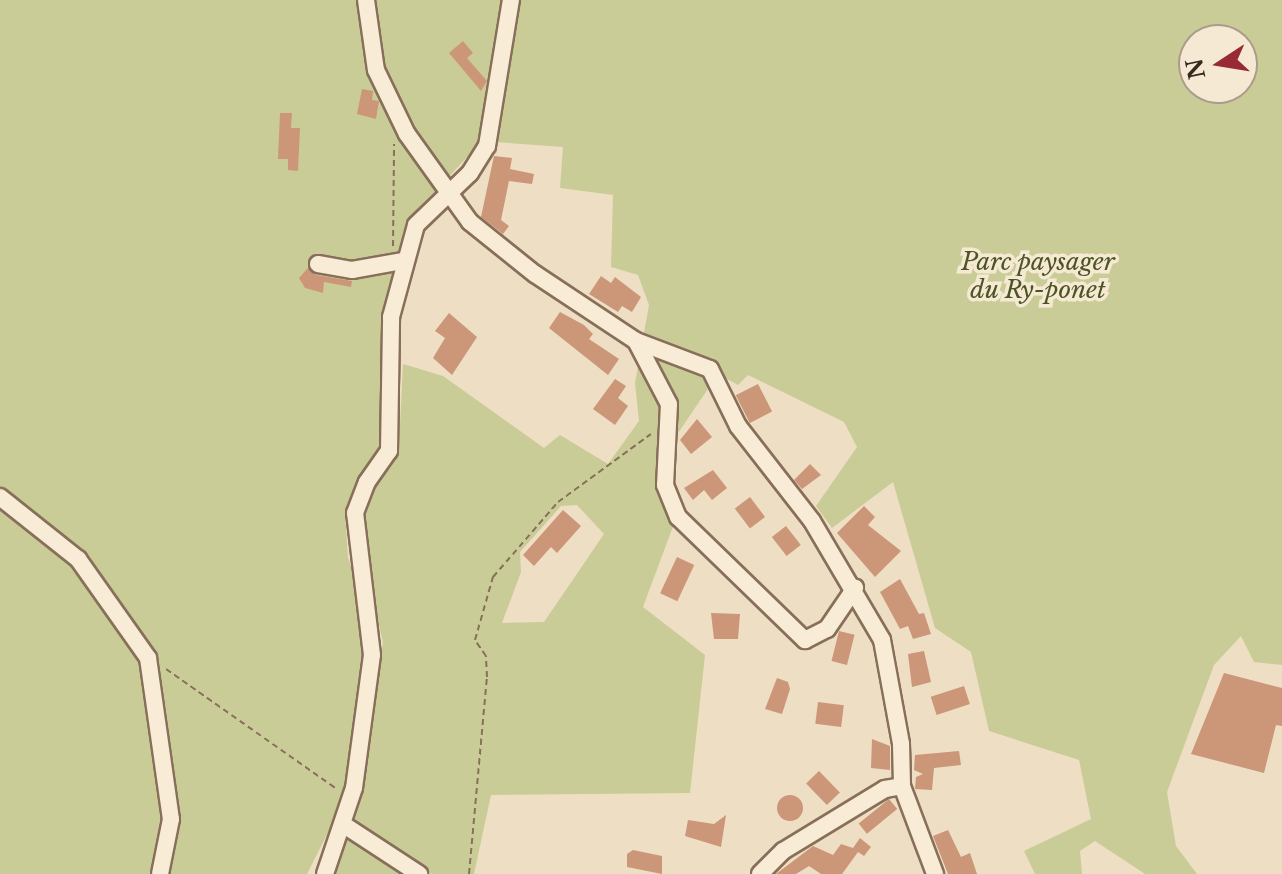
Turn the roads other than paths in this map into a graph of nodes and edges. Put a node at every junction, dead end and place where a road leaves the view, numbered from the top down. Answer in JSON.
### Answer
{"nodes":[{"id":1,"x":366,"y":0,"type":"edge"},
{"id":2,"x":511,"y":0,"type":"edge"},
{"id":3,"x":447,"y":190,"type":"junction"},
{"id":4,"x":398,"y":260,"type":"junction"},
{"id":5,"x":318,"y":264,"type":"dead end"},
{"id":6,"x":636,"y":341,"type":"junction"},
{"id":7,"x":0,"y":497,"type":"edge"},
{"id":8,"x":855,"y":588,"type":"junction"},
{"id":9,"x":902,"y":786,"type":"junction"},
{"id":10,"x":344,"y":825,"type":"junction"},
{"id":11,"x":160,"y":874,"type":"edge"},
{"id":12,"x":325,"y":874,"type":"edge"},
{"id":13,"x":419,"y":874,"type":"edge"},
{"id":14,"x":760,"y":874,"type":"edge"},
{"id":15,"x":935,"y":874,"type":"edge"}],
"edges":[{"from":1,"to":3,"type":"street"},
{"from":2,"to":3,"type":"street"},
{"from":3,"to":4,"type":"street"},
{"from":3,"to":6,"type":"street"},
{"from":4,"to":5,"type":"street"},
{"from":4,"to":10,"type":"street"},
{"from":6,"to":8,"type":"street"},
{"from":6,"to":8,"type":"street"},
{"from":7,"to":11,"type":"street"},
{"from":8,"to":9,"type":"street"},
{"from":9,"to":14,"type":"street"},
{"from":9,"to":15,"type":"street"},
{"from":10,"to":12,"type":"street"},
{"from":10,"to":13,"type":"street"}]}
